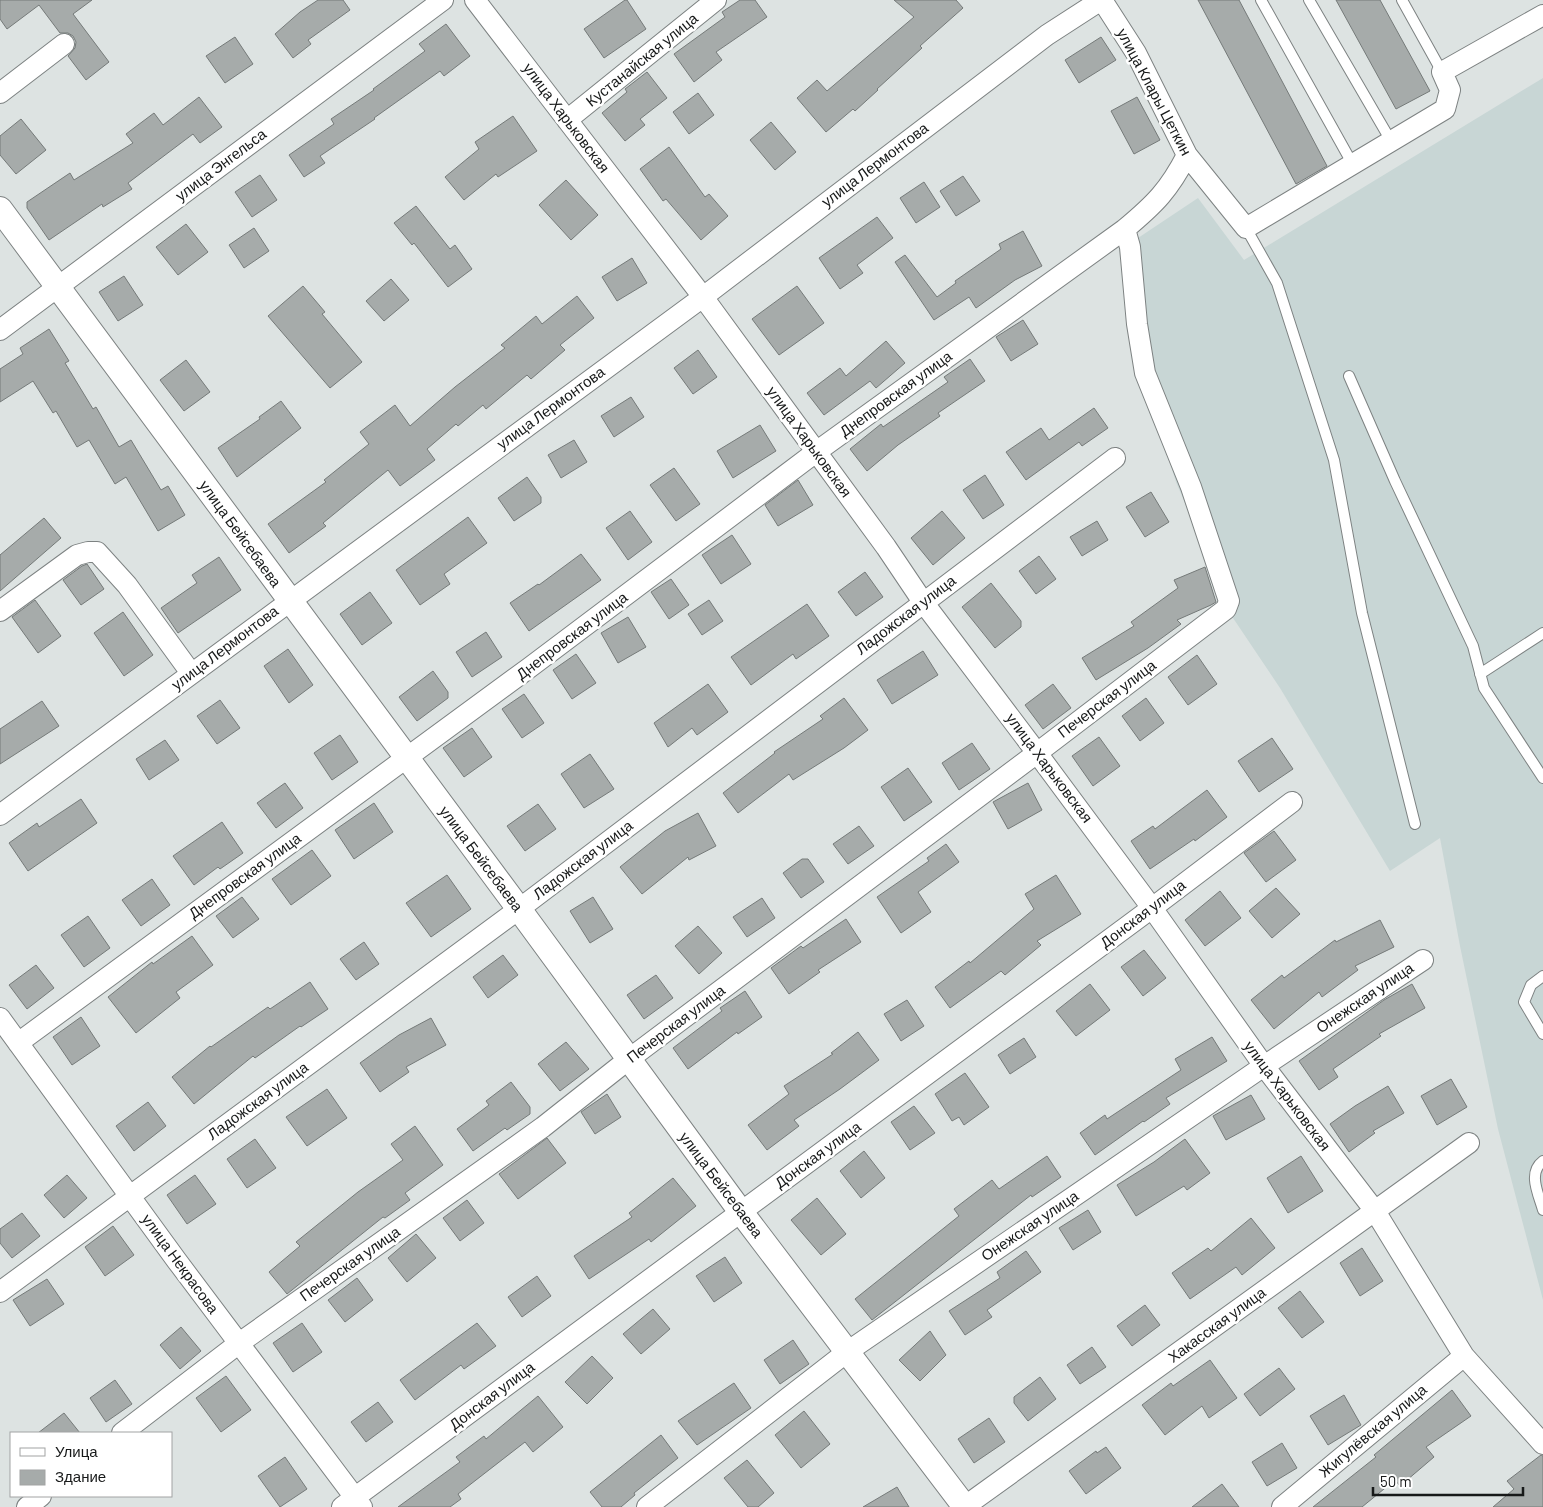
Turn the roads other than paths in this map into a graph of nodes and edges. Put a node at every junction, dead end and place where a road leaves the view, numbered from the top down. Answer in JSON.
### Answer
{"nodes":[{"id":1,"x":443,"y":0,"type":"edge"},
{"id":2,"x":476,"y":0,"type":"edge"},
{"id":3,"x":716,"y":0,"type":"edge"},
{"id":4,"x":1101,"y":0,"type":"edge"},
{"id":5,"x":1261,"y":0,"type":"edge"},
{"id":6,"x":1309,"y":0,"type":"edge"},
{"id":7,"x":1402,"y":0,"type":"edge"},
{"id":8,"x":1543,"y":15,"type":"edge"},
{"id":9,"x":64,"y":44,"type":"dead end"},
{"id":10,"x":1442,"y":72,"type":"junction"},
{"id":11,"x":0,"y":93,"type":"edge"},
{"id":12,"x":567,"y":120,"type":"junction"},
{"id":13,"x":1391,"y":141,"type":"junction"},
{"id":14,"x":1187,"y":155,"type":"junction"},
{"id":15,"x":1352,"y":163,"type":"junction"},
{"id":16,"x":0,"y":208,"type":"edge"},
{"id":17,"x":1246,"y":228,"type":"junction"},
{"id":18,"x":1125,"y":229,"type":"junction"},
{"id":19,"x":58,"y":287,"type":"junction"},
{"id":20,"x":703,"y":297,"type":"junction"},
{"id":21,"x":0,"y":330,"type":"edge"},
{"id":22,"x":1349,"y":376,"type":"dead end"},
{"id":23,"x":816,"y":452,"type":"junction"},
{"id":24,"x":1115,"y":458,"type":"dead end"},
{"id":25,"x":289,"y":600,"type":"junction"},
{"id":26,"x":923,"y":602,"type":"junction"},
{"id":27,"x":0,"y":611,"type":"edge"},
{"id":28,"x":1543,"y":633,"type":"edge"},
{"id":29,"x":191,"y":673,"type":"junction"},
{"id":30,"x":1480,"y":674,"type":"junction"},
{"id":31,"x":1038,"y":753,"type":"junction"},
{"id":32,"x":406,"y":758,"type":"junction"},
{"id":33,"x":1543,"y":778,"type":"edge"},
{"id":34,"x":1292,"y":802,"type":"dead end"},
{"id":35,"x":0,"y":815,"type":"edge"},
{"id":36,"x":1415,"y":824,"type":"dead end"},
{"id":37,"x":1152,"y":908,"type":"junction"},
{"id":38,"x":519,"y":909,"type":"junction"},
{"id":39,"x":1423,"y":960,"type":"dead end"},
{"id":40,"x":1543,"y":976,"type":"edge"},
{"id":41,"x":7,"y":1031,"type":"edge"},
{"id":42,"x":1543,"y":1034,"type":"edge"},
{"id":43,"x":629,"y":1059,"type":"junction"},
{"id":44,"x":1264,"y":1066,"type":"junction"},
{"id":45,"x":1469,"y":1143,"type":"dead end"},
{"id":46,"x":1543,"y":1161,"type":"edge"},
{"id":47,"x":131,"y":1196,"type":"junction"},
{"id":48,"x":1543,"y":1210,"type":"edge"},
{"id":49,"x":1375,"y":1211,"type":"junction"},
{"id":50,"x":741,"y":1212,"type":"junction"},
{"id":51,"x":0,"y":1292,"type":"edge"},
{"id":52,"x":238,"y":1344,"type":"junction"},
{"id":53,"x":847,"y":1352,"type":"junction"},
{"id":54,"x":1464,"y":1356,"type":"junction"},
{"id":55,"x":123,"y":1432,"type":"edge"},
{"id":56,"x":1543,"y":1444,"type":"edge"},
{"id":57,"x":40,"y":1497,"type":"edge"},
{"id":58,"x":353,"y":1504,"type":"edge"},
{"id":59,"x":27,"y":1507,"type":"edge"},
{"id":60,"x":646,"y":1507,"type":"edge"},
{"id":61,"x":964,"y":1507,"type":"edge"},
{"id":62,"x":1282,"y":1507,"type":"edge"}],
"edges":[{"from":1,"to":19,"type":"street","name":"улица Энгельса"},
{"from":2,"to":12,"type":"street","name":"улица Харьковская"},
{"from":3,"to":12,"type":"street","name":"Кустанайская улица"},
{"from":4,"to":14,"type":"street","name":"улица Клары Цеткин"},
{"from":4,"to":20,"type":"street","name":"улица Лермонтова"},
{"from":5,"to":15,"type":"lane"},
{"from":6,"to":13,"type":"lane"},
{"from":7,"to":10,"type":"lane"},
{"from":8,"to":10,"type":"street"},
{"from":9,"to":11,"type":"street"},
{"from":10,"to":13,"type":"street"},
{"from":12,"to":20,"type":"street","name":"улица Харьковская"},
{"from":13,"to":15,"type":"street"},
{"from":14,"to":17,"type":"street","name":"улица Клары Цеткин"},
{"from":14,"to":18,"type":"street","name":"Днепровская улица"},
{"from":15,"to":17,"type":"street"},
{"from":16,"to":19,"type":"street","name":"улица Бейсебаева"},
{"from":17,"to":36,"type":"lane"},
{"from":18,"to":23,"type":"street","name":"Днепровская улица"},
{"from":18,"to":31,"type":"street","name":"Печерская улица"},
{"from":19,"to":21,"type":"street","name":"улица Энгельса"},
{"from":19,"to":25,"type":"street","name":"улица Бейсебаева"},
{"from":20,"to":23,"type":"street","name":"улица Харьковская"},
{"from":20,"to":25,"type":"street","name":"улица Лермонтова"},
{"from":22,"to":30,"type":"lane"},
{"from":23,"to":26,"type":"street","name":"улица Харьковская"},
{"from":23,"to":32,"type":"street","name":"Днепровская улица"},
{"from":24,"to":26,"type":"street","name":"Ладожская улица"},
{"from":25,"to":29,"type":"street","name":"улица Лермонтова"},
{"from":25,"to":32,"type":"street","name":"улица Бейсебаева"},
{"from":26,"to":31,"type":"street","name":"улица Харьковская"},
{"from":26,"to":38,"type":"street","name":"Ладожская улица"},
{"from":27,"to":29,"type":"street"},
{"from":28,"to":30,"type":"lane"},
{"from":29,"to":35,"type":"street","name":"улица Лермонтова"},
{"from":30,"to":33,"type":"lane"},
{"from":31,"to":37,"type":"street","name":"улица Харьковская"},
{"from":31,"to":43,"type":"street","name":"Печерская улица"},
{"from":32,"to":38,"type":"street","name":"улица Бейсебаева"},
{"from":32,"to":41,"type":"street","name":"Днепровская улица"},
{"from":34,"to":37,"type":"street","name":"Донская улица"},
{"from":37,"to":44,"type":"street","name":"улица Харьковская"},
{"from":37,"to":50,"type":"street","name":"Донская улица"},
{"from":38,"to":43,"type":"street","name":"улица Бейсебаева"},
{"from":38,"to":47,"type":"street","name":"Ладожская улица"},
{"from":39,"to":44,"type":"street","name":"Онежская улица"},
{"from":40,"to":42,"type":"lane"},
{"from":41,"to":47,"type":"street","name":"улица Некрасова"},
{"from":43,"to":50,"type":"street","name":"улица Бейсебаева"},
{"from":43,"to":52,"type":"street","name":"Печерская улица"},
{"from":44,"to":49,"type":"street","name":"улица Харьковская"},
{"from":44,"to":53,"type":"street","name":"Онежская улица"},
{"from":45,"to":49,"type":"street","name":"Хакасская улица"},
{"from":46,"to":48,"type":"lane"},
{"from":47,"to":51,"type":"street","name":"Ладожская улица"},
{"from":47,"to":52,"type":"street","name":"улица Некрасова"},
{"from":49,"to":54,"type":"street","name":"улица Харьковская"},
{"from":49,"to":61,"type":"street","name":"Хакасская улица"},
{"from":50,"to":53,"type":"street","name":"улица Бейсебаева"},
{"from":50,"to":58,"type":"street","name":"Донская улица"},
{"from":52,"to":55,"type":"street","name":"Печерская улица"},
{"from":52,"to":58,"type":"street","name":"улица Некрасова"},
{"from":53,"to":60,"type":"street","name":"Онежская улица"},
{"from":53,"to":61,"type":"street","name":"улица Бейсебаева"},
{"from":54,"to":56,"type":"street","name":"улица Харьковская"},
{"from":54,"to":62,"type":"street","name":"Жигулёвская улица"},
{"from":57,"to":59,"type":"street"}]}
